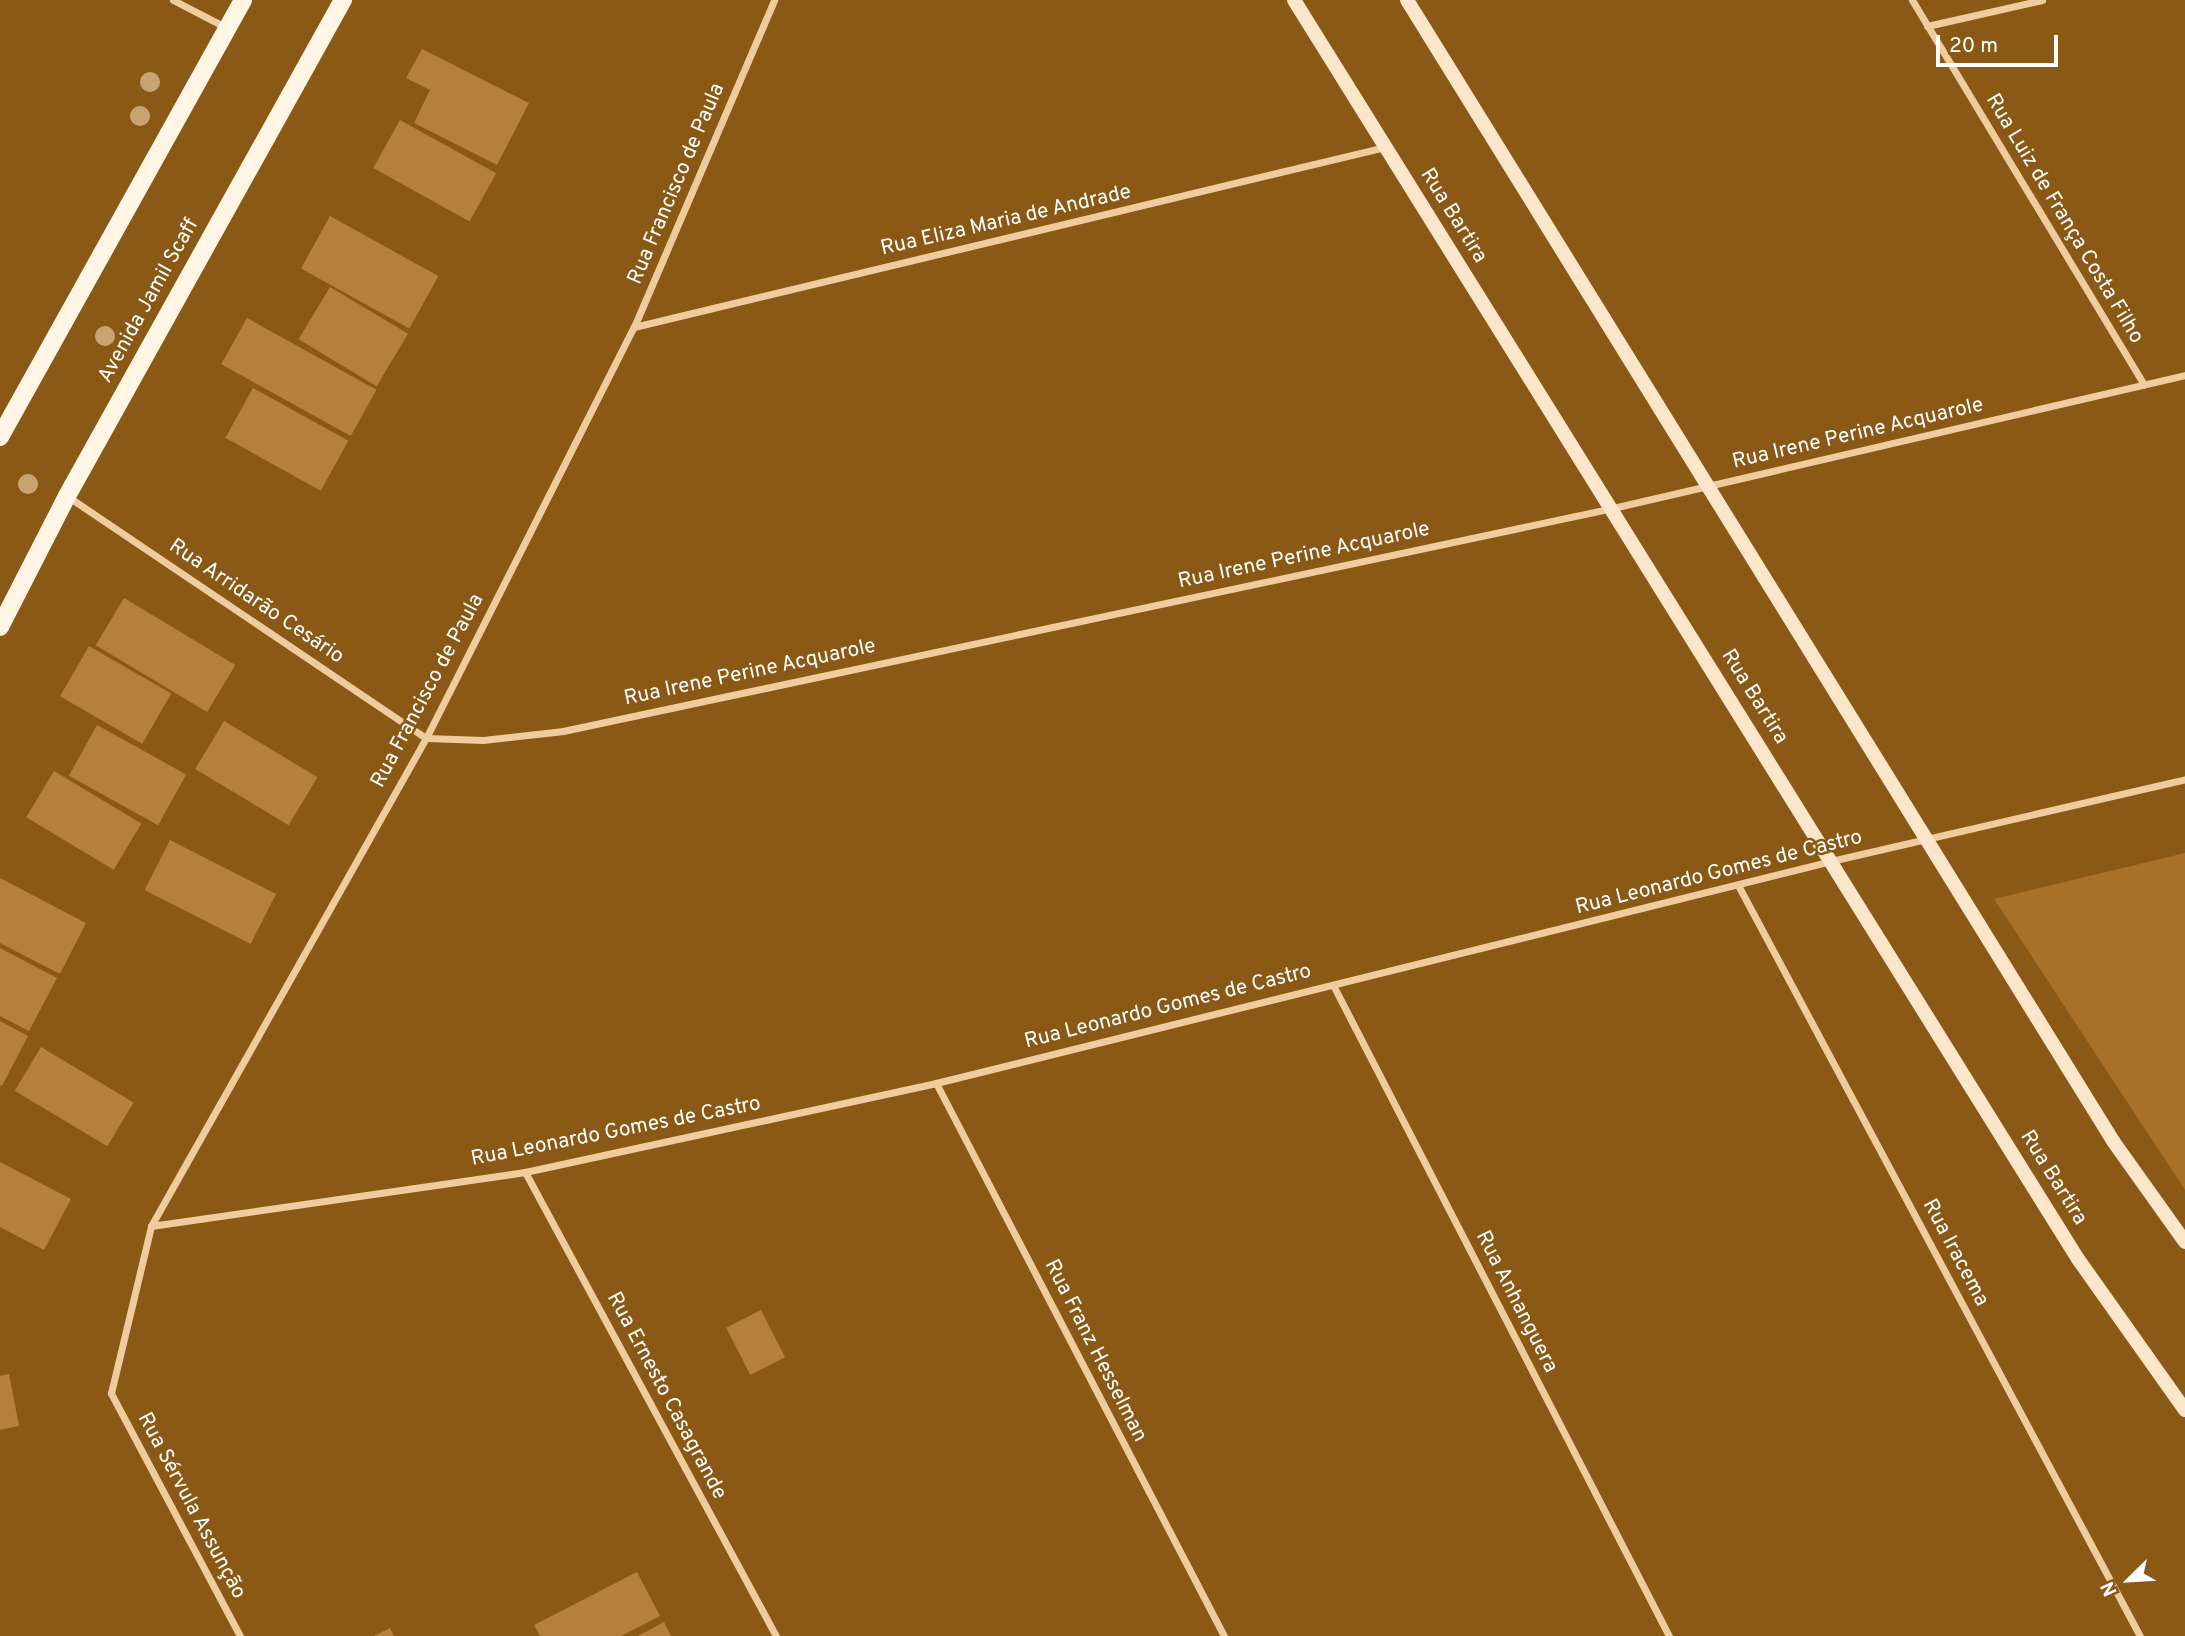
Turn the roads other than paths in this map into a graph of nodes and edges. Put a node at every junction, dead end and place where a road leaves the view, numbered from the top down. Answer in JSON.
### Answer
{"nodes":[{"id":1,"x":173,"y":0,"type":"edge"},
{"id":2,"x":243,"y":0,"type":"edge"},
{"id":3,"x":343,"y":0,"type":"edge"},
{"id":4,"x":774,"y":0,"type":"edge"},
{"id":5,"x":1294,"y":0,"type":"edge"},
{"id":6,"x":1407,"y":0,"type":"edge"},
{"id":7,"x":1912,"y":0,"type":"edge"},
{"id":8,"x":2042,"y":0,"type":"edge"},
{"id":9,"x":1927,"y":26,"type":"junction"},
{"id":10,"x":228,"y":28,"type":"junction"},
{"id":11,"x":1385,"y":147,"type":"junction"},
{"id":12,"x":634,"y":327,"type":"junction"},
{"id":13,"x":2185,"y":375,"type":"edge"},
{"id":14,"x":2144,"y":384,"type":"junction"},
{"id":15,"x":0,"y":437,"type":"edge"},
{"id":16,"x":1707,"y":487,"type":"junction"},
{"id":17,"x":67,"y":496,"type":"junction"},
{"id":18,"x":1614,"y":508,"type":"junction"},
{"id":19,"x":0,"y":626,"type":"edge"},
{"id":20,"x":426,"y":738,"type":"junction"},
{"id":21,"x":2185,"y":779,"type":"edge"},
{"id":22,"x":1926,"y":841,"type":"junction"},
{"id":23,"x":1831,"y":861,"type":"junction"},
{"id":24,"x":1740,"y":887,"type":"junction"},
{"id":25,"x":1333,"y":985,"type":"junction"},
{"id":26,"x":936,"y":1083,"type":"junction"},
{"id":27,"x":525,"y":1172,"type":"junction"},
{"id":28,"x":151,"y":1226,"type":"junction"},
{"id":29,"x":2185,"y":1242,"type":"edge"},
{"id":30,"x":111,"y":1393,"type":"joint"},
{"id":31,"x":2185,"y":1410,"type":"edge"},
{"id":32,"x":240,"y":1636,"type":"edge"},
{"id":33,"x":776,"y":1636,"type":"edge"},
{"id":34,"x":1224,"y":1636,"type":"edge"},
{"id":35,"x":1669,"y":1636,"type":"edge"},
{"id":36,"x":2140,"y":1636,"type":"edge"}],
"edges":[{"from":1,"to":10,"type":"street"},
{"from":2,"to":10,"type":"main road"},
{"from":3,"to":17,"type":"main road","name":"Avenida Jamil Scaff"},
{"from":4,"to":12,"type":"street","name":"Rua Francisco de Paula"},
{"from":5,"to":11,"type":"street","name":"Rua Bartira"},
{"from":6,"to":16,"type":"street"},
{"from":7,"to":9,"type":"street","name":"Rua Luiz de França Costa Filho"},
{"from":8,"to":9,"type":"street"},
{"from":9,"to":14,"type":"street","name":"Rua Luiz de França Costa Filho"},
{"from":10,"to":15,"type":"main road"},
{"from":11,"to":12,"type":"street","name":"Rua Eliza Maria de Andrade"},
{"from":11,"to":18,"type":"street","name":"Rua Bartira"},
{"from":12,"to":20,"type":"street","name":"Rua Francisco de Paula"},
{"from":13,"to":14,"type":"street","name":"Rua Irene Perine Acquarole"},
{"from":14,"to":16,"type":"street","name":"Rua Irene Perine Acquarole"},
{"from":16,"to":18,"type":"street","name":"Rua Irene Perine Acquarole"},
{"from":16,"to":22,"type":"street"},
{"from":17,"to":19,"type":"main road","name":"Avenida Jamil Scaff"},
{"from":17,"to":20,"type":"street","name":"Rua Arridarão Cesário"},
{"from":18,"to":20,"type":"street","name":"Rua Irene Perine Acquarole"},
{"from":18,"to":23,"type":"street","name":"Rua Bartira"},
{"from":20,"to":28,"type":"street","name":"Rua Francisco de Paula"},
{"from":21,"to":22,"type":"street","name":"Rua Leonardo Gomes de Castro"},
{"from":22,"to":23,"type":"street","name":"Rua Leonardo Gomes de Castro"},
{"from":22,"to":29,"type":"street"},
{"from":23,"to":24,"type":"street","name":"Rua Leonardo Gomes de Castro"},
{"from":23,"to":31,"type":"street","name":"Rua Bartira"},
{"from":24,"to":25,"type":"street","name":"Rua Leonardo Gomes de Castro"},
{"from":24,"to":36,"type":"street","name":"Rua Iracema"},
{"from":25,"to":26,"type":"street","name":"Rua Leonardo Gomes de Castro"},
{"from":25,"to":35,"type":"street","name":"Rua Anhanguera"},
{"from":26,"to":27,"type":"street","name":"Rua Leonardo Gomes de Castro"},
{"from":26,"to":34,"type":"street","name":"Rua Franz Hesselman"},
{"from":27,"to":28,"type":"street","name":"Rua Leonardo Gomes de Castro"},
{"from":27,"to":33,"type":"street","name":"Rua Ernesto Casagrande"},
{"from":28,"to":30,"type":"street","name":"Rua Francisco de Paula"},
{"from":30,"to":32,"type":"street","name":"Rua Sérvula Assunção"}]}
